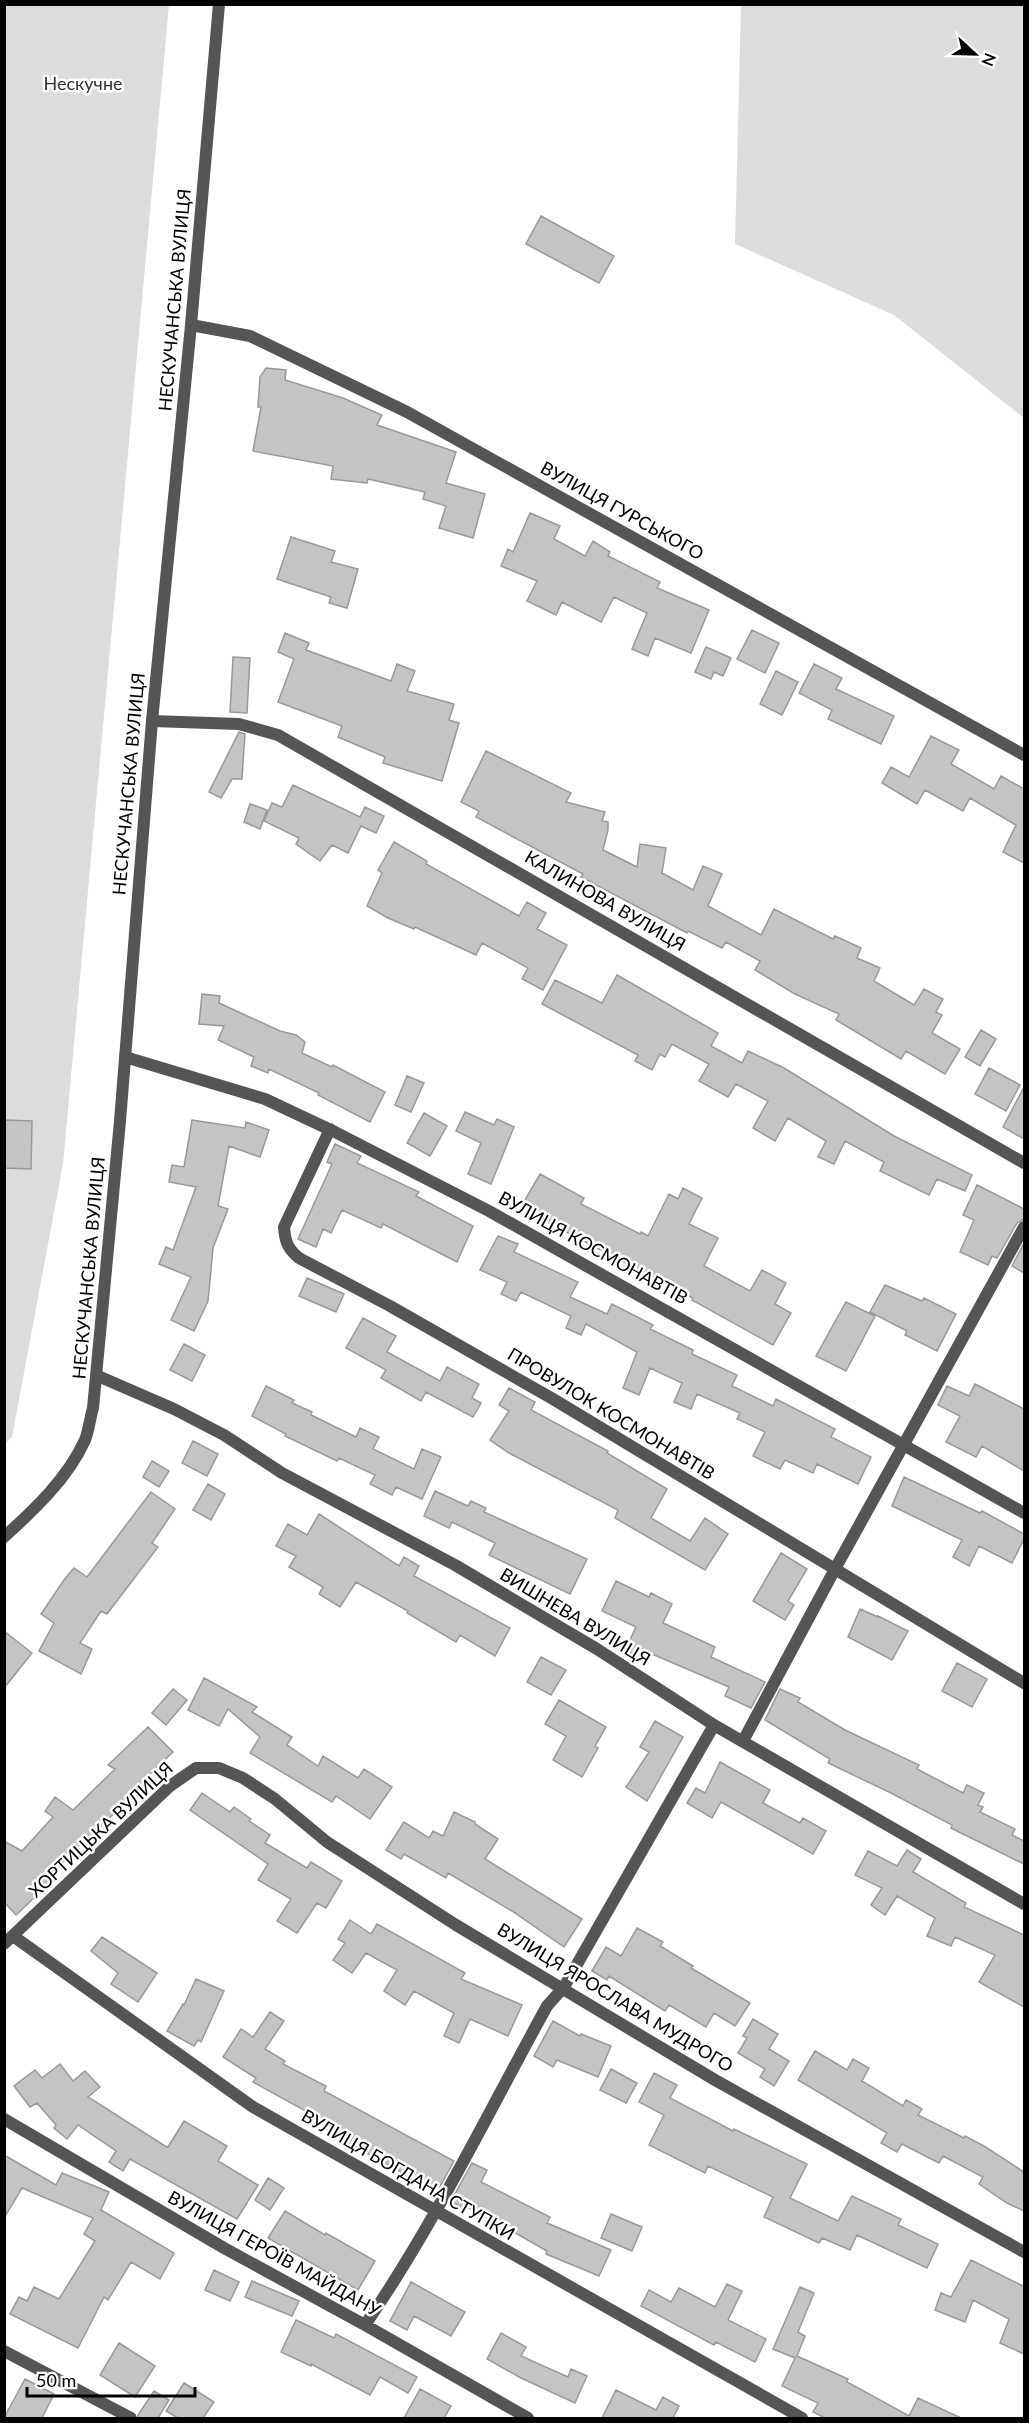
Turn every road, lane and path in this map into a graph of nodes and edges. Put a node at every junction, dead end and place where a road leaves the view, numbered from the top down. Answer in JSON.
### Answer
{"nodes":[{"id":1,"x":219,"y":4,"type":"edge"},
{"id":2,"x":191,"y":325,"type":"junction"},
{"id":3,"x":152,"y":722,"type":"junction"},
{"id":4,"x":1024,"y":755,"type":"edge"},
{"id":5,"x":125,"y":1057,"type":"junction"},
{"id":6,"x":330,"y":1129,"type":"junction"},
{"id":7,"x":1024,"y":1163,"type":"edge"},
{"id":8,"x":1024,"y":1227,"type":"edge"},
{"id":9,"x":98,"y":1376,"type":"junction"},
{"id":10,"x":904,"y":1445,"type":"junction"},
{"id":11,"x":1024,"y":1513,"type":"edge"},
{"id":12,"x":4,"y":1538,"type":"edge"},
{"id":13,"x":835,"y":1569,"type":"junction"},
{"id":14,"x":1024,"y":1683,"type":"edge"},
{"id":15,"x":714,"y":1725,"type":"junction"},
{"id":16,"x":743,"y":1741,"type":"junction"},
{"id":17,"x":196,"y":1768,"type":"joint"},
{"id":18,"x":1024,"y":1904,"type":"edge"},
{"id":19,"x":9,"y":1940,"type":"edge"},
{"id":20,"x":564,"y":1987,"type":"junction"},
{"id":21,"x":4,"y":2119,"type":"edge"},
{"id":22,"x":435,"y":2211,"type":"junction"},
{"id":23,"x":1024,"y":2253,"type":"edge"},
{"id":24,"x":365,"y":2325,"type":"junction"},
{"id":25,"x":4,"y":2351,"type":"edge"},
{"id":26,"x":130,"y":2418,"type":"edge"},
{"id":27,"x":528,"y":2418,"type":"edge"},
{"id":28,"x":802,"y":2418,"type":"edge"}],
"edges":[{"from":1,"to":2,"type":"street","name":"НЕСКУЧАНСЬКА ВУЛИЦЯ"},
{"from":2,"to":3,"type":"street","name":"НЕСКУЧАНСЬКА ВУЛИЦЯ"},
{"from":2,"to":4,"type":"street","name":"ВУЛИЦЯ ГУРСЬКОГО"},
{"from":3,"to":5,"type":"street","name":"НЕСКУЧАНСЬКА ВУЛИЦЯ"},
{"from":3,"to":7,"type":"street","name":"КАЛИНОВА ВУЛИЦЯ"},
{"from":5,"to":6,"type":"street","name":"ВУЛИЦЯ КОСМОНАВТІВ"},
{"from":5,"to":9,"type":"street","name":"НЕСКУЧАНСЬКА ВУЛИЦЯ"},
{"from":6,"to":10,"type":"street","name":"ВУЛИЦЯ КОСМОНАВТІВ"},
{"from":6,"to":13,"type":"street","name":"ПРОВУЛОК КОСМОНАВТІВ"},
{"from":8,"to":10,"type":"street"},
{"from":9,"to":12,"type":"street","name":"НЕСКУЧАНСЬКА ВУЛИЦЯ"},
{"from":9,"to":15,"type":"street","name":"ВИШНЕВА ВУЛИЦЯ"},
{"from":10,"to":11,"type":"street","name":"ВУЛИЦЯ КОСМОНАВТІВ"},
{"from":10,"to":13,"type":"street"},
{"from":13,"to":14,"type":"street","name":"ПРОВУЛОК КОСМОНАВТІВ"},
{"from":13,"to":16,"type":"street"},
{"from":15,"to":16,"type":"street","name":"ВИШНЕВА ВУЛИЦЯ"},
{"from":15,"to":20,"type":"street"},
{"from":16,"to":18,"type":"street","name":"ВИШНЕВА ВУЛИЦЯ"},
{"from":17,"to":19,"type":"street","name":"ХОРТИЦЬКА ВУЛИЦЯ"},
{"from":17,"to":20,"type":"street","name":"ВУЛИЦЯ ЯРОСЛАВА МУДРОГО"},
{"from":19,"to":22,"type":"street","name":"ВУЛИЦЯ БОГДАНА СТУПКИ"},
{"from":20,"to":22,"type":"street"},
{"from":20,"to":23,"type":"street","name":"ВУЛИЦЯ ЯРОСЛАВА МУДРОГО"},
{"from":21,"to":24,"type":"street","name":"ВУЛИЦЯ ГЕРОЇВ МАЙДАНУ"},
{"from":22,"to":24,"type":"street"},
{"from":22,"to":28,"type":"street","name":"ВУЛИЦЯ БОГДАНА СТУПКИ"},
{"from":24,"to":27,"type":"street","name":"ВУЛИЦЯ ГЕРОЇВ МАЙДАНУ"},
{"from":25,"to":26,"type":"street"}]}
